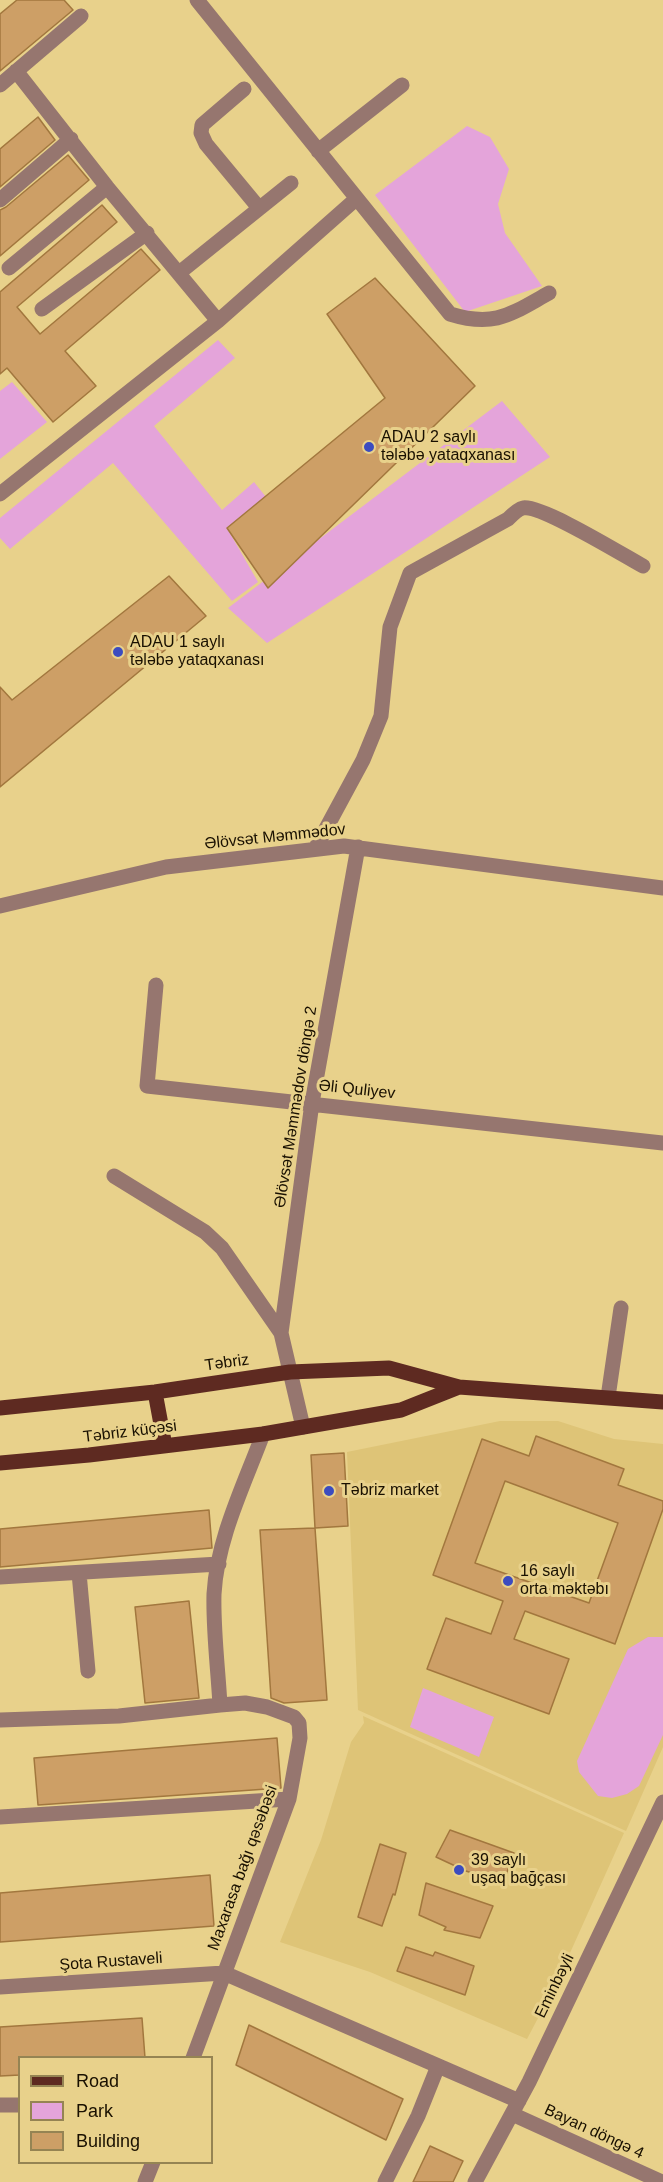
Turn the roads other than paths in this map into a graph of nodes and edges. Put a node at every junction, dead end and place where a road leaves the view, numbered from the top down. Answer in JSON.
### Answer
{"nodes":[{"id":1,"x":197,"y":0,"type":"edge"},
{"id":2,"x":81,"y":16,"type":"dead end"},
{"id":3,"x":16,"y":71,"type":"junction"},
{"id":4,"x":0,"y":85,"type":"edge"},
{"id":5,"x":402,"y":85,"type":"dead end"},
{"id":6,"x":244,"y":89,"type":"dead end"},
{"id":7,"x":71,"y":139,"type":"junction"},
{"id":8,"x":318,"y":152,"type":"junction"},
{"id":9,"x":291,"y":183,"type":"dead end"},
{"id":10,"x":107,"y":187,"type":"junction"},
{"id":11,"x":356,"y":199,"type":"junction"},
{"id":12,"x":0,"y":200,"type":"edge"},
{"id":13,"x":260,"y":208,"type":"junction"},
{"id":14,"x":147,"y":233,"type":"junction"},
{"id":15,"x":9,"y":268,"type":"dead end"},
{"id":16,"x":179,"y":273,"type":"junction"},
{"id":17,"x":549,"y":293,"type":"dead end"},
{"id":18,"x":42,"y":309,"type":"dead end"},
{"id":19,"x":218,"y":321,"type":"junction"},
{"id":20,"x":0,"y":494,"type":"edge"},
{"id":21,"x":643,"y":566,"type":"dead end"},
{"id":22,"x":358,"y":848,"type":"junction"},
{"id":23,"x":315,"y":849,"type":"junction"},
{"id":24,"x":663,"y":888,"type":"edge"},
{"id":25,"x":0,"y":906,"type":"edge"},
{"id":26,"x":156,"y":985,"type":"dead end"},
{"id":27,"x":312,"y":1103,"type":"junction"},
{"id":28,"x":663,"y":1143,"type":"edge"},
{"id":29,"x":114,"y":1176,"type":"dead end"},
{"id":30,"x":621,"y":1308,"type":"dead end"},
{"id":31,"x":281,"y":1333,"type":"junction"},
{"id":32,"x":290,"y":1372,"type":"junction"},
{"id":33,"x":459,"y":1387,"type":"junction"},
{"id":34,"x":155,"y":1392,"type":"junction"},
{"id":35,"x":608,"y":1397,"type":"junction"},
{"id":36,"x":663,"y":1402,"type":"edge"},
{"id":37,"x":0,"y":1408,"type":"edge"},
{"id":38,"x":303,"y":1427,"type":"junction"},
{"id":39,"x":263,"y":1434,"type":"junction"},
{"id":40,"x":165,"y":1446,"type":"junction"},
{"id":41,"x":0,"y":1463,"type":"edge"},
{"id":42,"x":219,"y":1564,"type":"junction"},
{"id":43,"x":78,"y":1573,"type":"junction"},
{"id":44,"x":0,"y":1577,"type":"edge"},
{"id":45,"x":88,"y":1671,"type":"dead end"},
{"id":46,"x":220,"y":1705,"type":"junction"},
{"id":47,"x":0,"y":1720,"type":"edge"},
{"id":48,"x":289,"y":1799,"type":"junction"},
{"id":49,"x":663,"y":1803,"type":"edge"},
{"id":50,"x":0,"y":1817,"type":"edge"},
{"id":51,"x":224,"y":1973,"type":"junction"},
{"id":52,"x":0,"y":1987,"type":"edge"},
{"id":53,"x":194,"y":2056,"type":"edge"},
{"id":54,"x":438,"y":2066,"type":"junction"},
{"id":55,"x":18,"y":2104,"type":"edge"},
{"id":56,"x":0,"y":2105,"type":"edge"},
{"id":57,"x":515,"y":2108,"type":"junction"},
{"id":58,"x":153,"y":2164,"type":"edge"},
{"id":59,"x":145,"y":2182,"type":"edge"},
{"id":60,"x":384,"y":2182,"type":"edge"},
{"id":61,"x":475,"y":2182,"type":"edge"},
{"id":62,"x":662,"y":2182,"type":"edge"}],
"edges":[{"from":1,"to":8,"type":"street"},
{"from":2,"to":3,"type":"street"},
{"from":3,"to":4,"type":"street"},
{"from":3,"to":7,"type":"street"},
{"from":5,"to":8,"type":"street"},
{"from":6,"to":13,"type":"street"},
{"from":7,"to":10,"type":"street"},
{"from":7,"to":12,"type":"street"},
{"from":8,"to":11,"type":"street"},
{"from":9,"to":13,"type":"street"},
{"from":10,"to":14,"type":"street"},
{"from":10,"to":15,"type":"street"},
{"from":11,"to":17,"type":"street"},
{"from":11,"to":19,"type":"street"},
{"from":13,"to":16,"type":"street"},
{"from":14,"to":16,"type":"street"},
{"from":14,"to":18,"type":"street"},
{"from":16,"to":19,"type":"street"},
{"from":19,"to":20,"type":"street"},
{"from":21,"to":23,"type":"street"},
{"from":22,"to":23,"type":"street","name":"Əlövsət Məmmədov"},
{"from":22,"to":24,"type":"street","name":"Əlövsət Məmmədov"},
{"from":22,"to":27,"type":"street","name":"Əlövsət Məmmədov döngə 2"},
{"from":23,"to":25,"type":"street","name":"Əlövsət Məmmədov"},
{"from":26,"to":27,"type":"street","name":"Əli Quliyev"},
{"from":27,"to":28,"type":"street","name":"Əli Quliyev"},
{"from":27,"to":31,"type":"street","name":"Əlövsət Məmmədov döngə 2"},
{"from":29,"to":31,"type":"street"},
{"from":30,"to":35,"type":"street"},
{"from":31,"to":32,"type":"street","name":"Əlövsət Məmmədov döngə 2"},
{"from":32,"to":33,"type":"main road","name":"Təbriz"},
{"from":32,"to":34,"type":"main road","name":"Təbriz"},
{"from":32,"to":38,"type":"street","name":"Əlövsət Məmmədov döngə 2"},
{"from":33,"to":35,"type":"main road","name":"Təbriz"},
{"from":33,"to":38,"type":"main road","name":"Təbriz"},
{"from":34,"to":37,"type":"main road","name":"Təbriz"},
{"from":34,"to":40,"type":"main road"},
{"from":35,"to":36,"type":"main road","name":"Təbriz"},
{"from":38,"to":39,"type":"main road","name":"Təbriz"},
{"from":39,"to":40,"type":"main road","name":"Təbriz küçəsi"},
{"from":39,"to":42,"type":"street"},
{"from":40,"to":41,"type":"main road","name":"Təbriz küçəsi"},
{"from":42,"to":43,"type":"street"},
{"from":42,"to":46,"type":"street"},
{"from":43,"to":44,"type":"street"},
{"from":43,"to":45,"type":"street"},
{"from":46,"to":47,"type":"street"},
{"from":46,"to":48,"type":"street","name":"Maxarasa bağı qəsəbəsi"},
{"from":48,"to":50,"type":"street"},
{"from":48,"to":51,"type":"street","name":"Maxarasa bağı qəsəbəsi"},
{"from":49,"to":57,"type":"street","name":"Eminbəyli"},
{"from":51,"to":52,"type":"street","name":"Şota Rustaveli"},
{"from":51,"to":53,"type":"street","name":"Maxarasa bağı qəsəbəsi"},
{"from":51,"to":54,"type":"street","name":"Bayan döngə 4"},
{"from":54,"to":57,"type":"street","name":"Bayan döngə 4"},
{"from":54,"to":60,"type":"street"},
{"from":55,"to":56,"type":"street"},
{"from":57,"to":61,"type":"street","name":"Eminbəyli"},
{"from":57,"to":62,"type":"street","name":"Bayan döngə 4"},
{"from":58,"to":59,"type":"street"}]}
